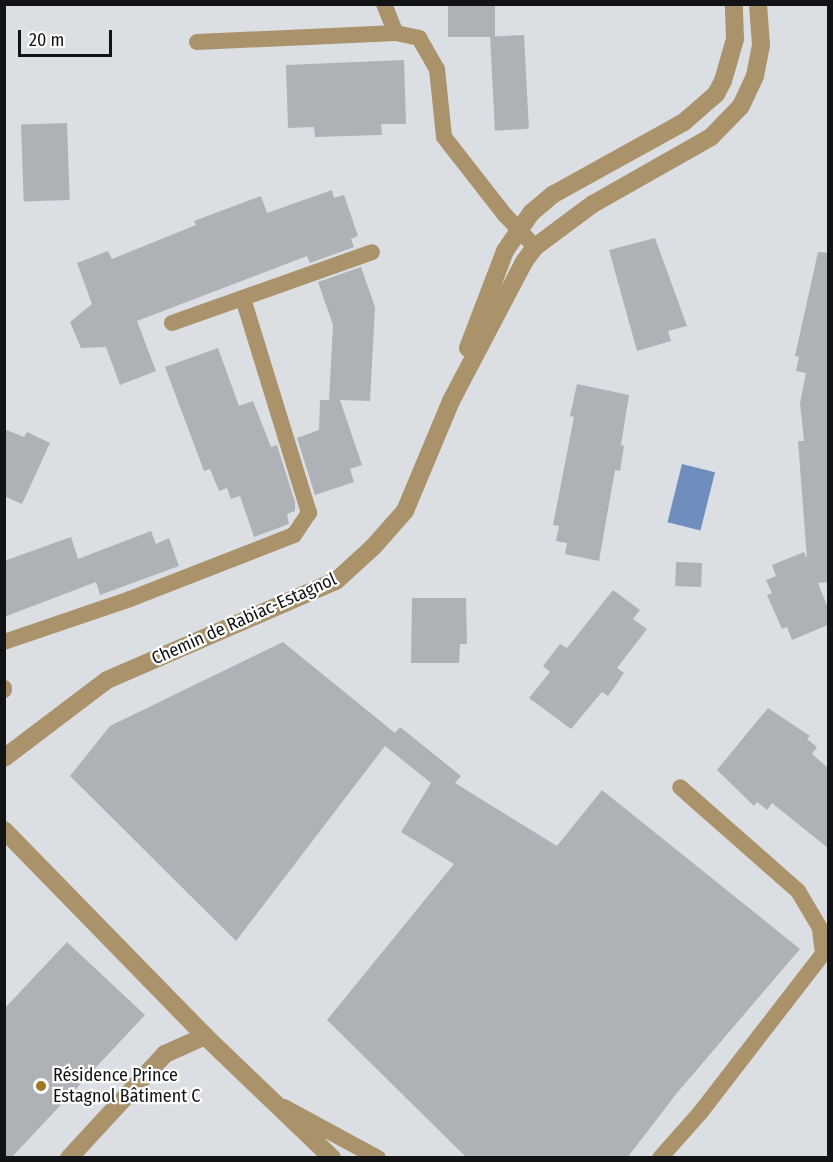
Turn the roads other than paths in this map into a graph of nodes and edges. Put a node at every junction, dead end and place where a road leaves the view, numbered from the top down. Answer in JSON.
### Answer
{"nodes":[{"id":1,"x":384,"y":4,"type":"edge"},
{"id":2,"x":734,"y":4,"type":"edge"},
{"id":3,"x":758,"y":4,"type":"edge"},
{"id":4,"x":396,"y":33,"type":"junction"},
{"id":5,"x":197,"y":42,"type":"dead end"},
{"id":6,"x":604,"y":167,"type":"junction"},
{"id":7,"x":617,"y":191,"type":"junction"},
{"id":8,"x":518,"y":229,"type":"junction"},
{"id":9,"x":536,"y":247,"type":"junction"},
{"id":10,"x":372,"y":252,"type":"dead end"},
{"id":11,"x":243,"y":298,"type":"junction"},
{"id":12,"x":172,"y":323,"type":"dead end"},
{"id":13,"x":451,"y":401,"type":"junction"},
{"id":14,"x":4,"y":642,"type":"edge"},
{"id":15,"x":4,"y":758,"type":"edge"},
{"id":16,"x":680,"y":787,"type":"dead end"},
{"id":17,"x":4,"y":830,"type":"edge"},
{"id":18,"x":205,"y":1036,"type":"junction"},
{"id":19,"x":275,"y":1103,"type":"junction"},
{"id":20,"x":69,"y":1158,"type":"edge"},
{"id":21,"x":332,"y":1158,"type":"edge"},
{"id":22,"x":378,"y":1158,"type":"edge"},
{"id":23,"x":660,"y":1158,"type":"edge"}],
"edges":[{"from":1,"to":4,"type":"lane"},
{"from":2,"to":6,"type":"street","name":"Chemin de Rabiac-Estagnol"},
{"from":3,"to":7,"type":"street","name":"Chemin de Rabiac-Estagnol"},
{"from":4,"to":5,"type":"lane"},
{"from":4,"to":8,"type":"lane"},
{"from":6,"to":7,"type":"street"},
{"from":6,"to":8,"type":"street","name":"Chemin de Rabiac-Estagnol"},
{"from":7,"to":9,"type":"street","name":"Chemin de Rabiac-Estagnol"},
{"from":8,"to":9,"type":"lane"},
{"from":8,"to":13,"type":"street","name":"Chemin de Rabiac-Estagnol"},
{"from":9,"to":13,"type":"street","name":"Chemin de Rabiac-Estagnol"},
{"from":10,"to":11,"type":"lane"},
{"from":11,"to":12,"type":"lane"},
{"from":11,"to":14,"type":"lane"},
{"from":13,"to":15,"type":"street","name":"Chemin de Rabiac-Estagnol"},
{"from":16,"to":23,"type":"lane"},
{"from":17,"to":18,"type":"street"},
{"from":18,"to":19,"type":"street"},
{"from":18,"to":20,"type":"street"},
{"from":19,"to":21,"type":"street"},
{"from":19,"to":22,"type":"lane"}]}
